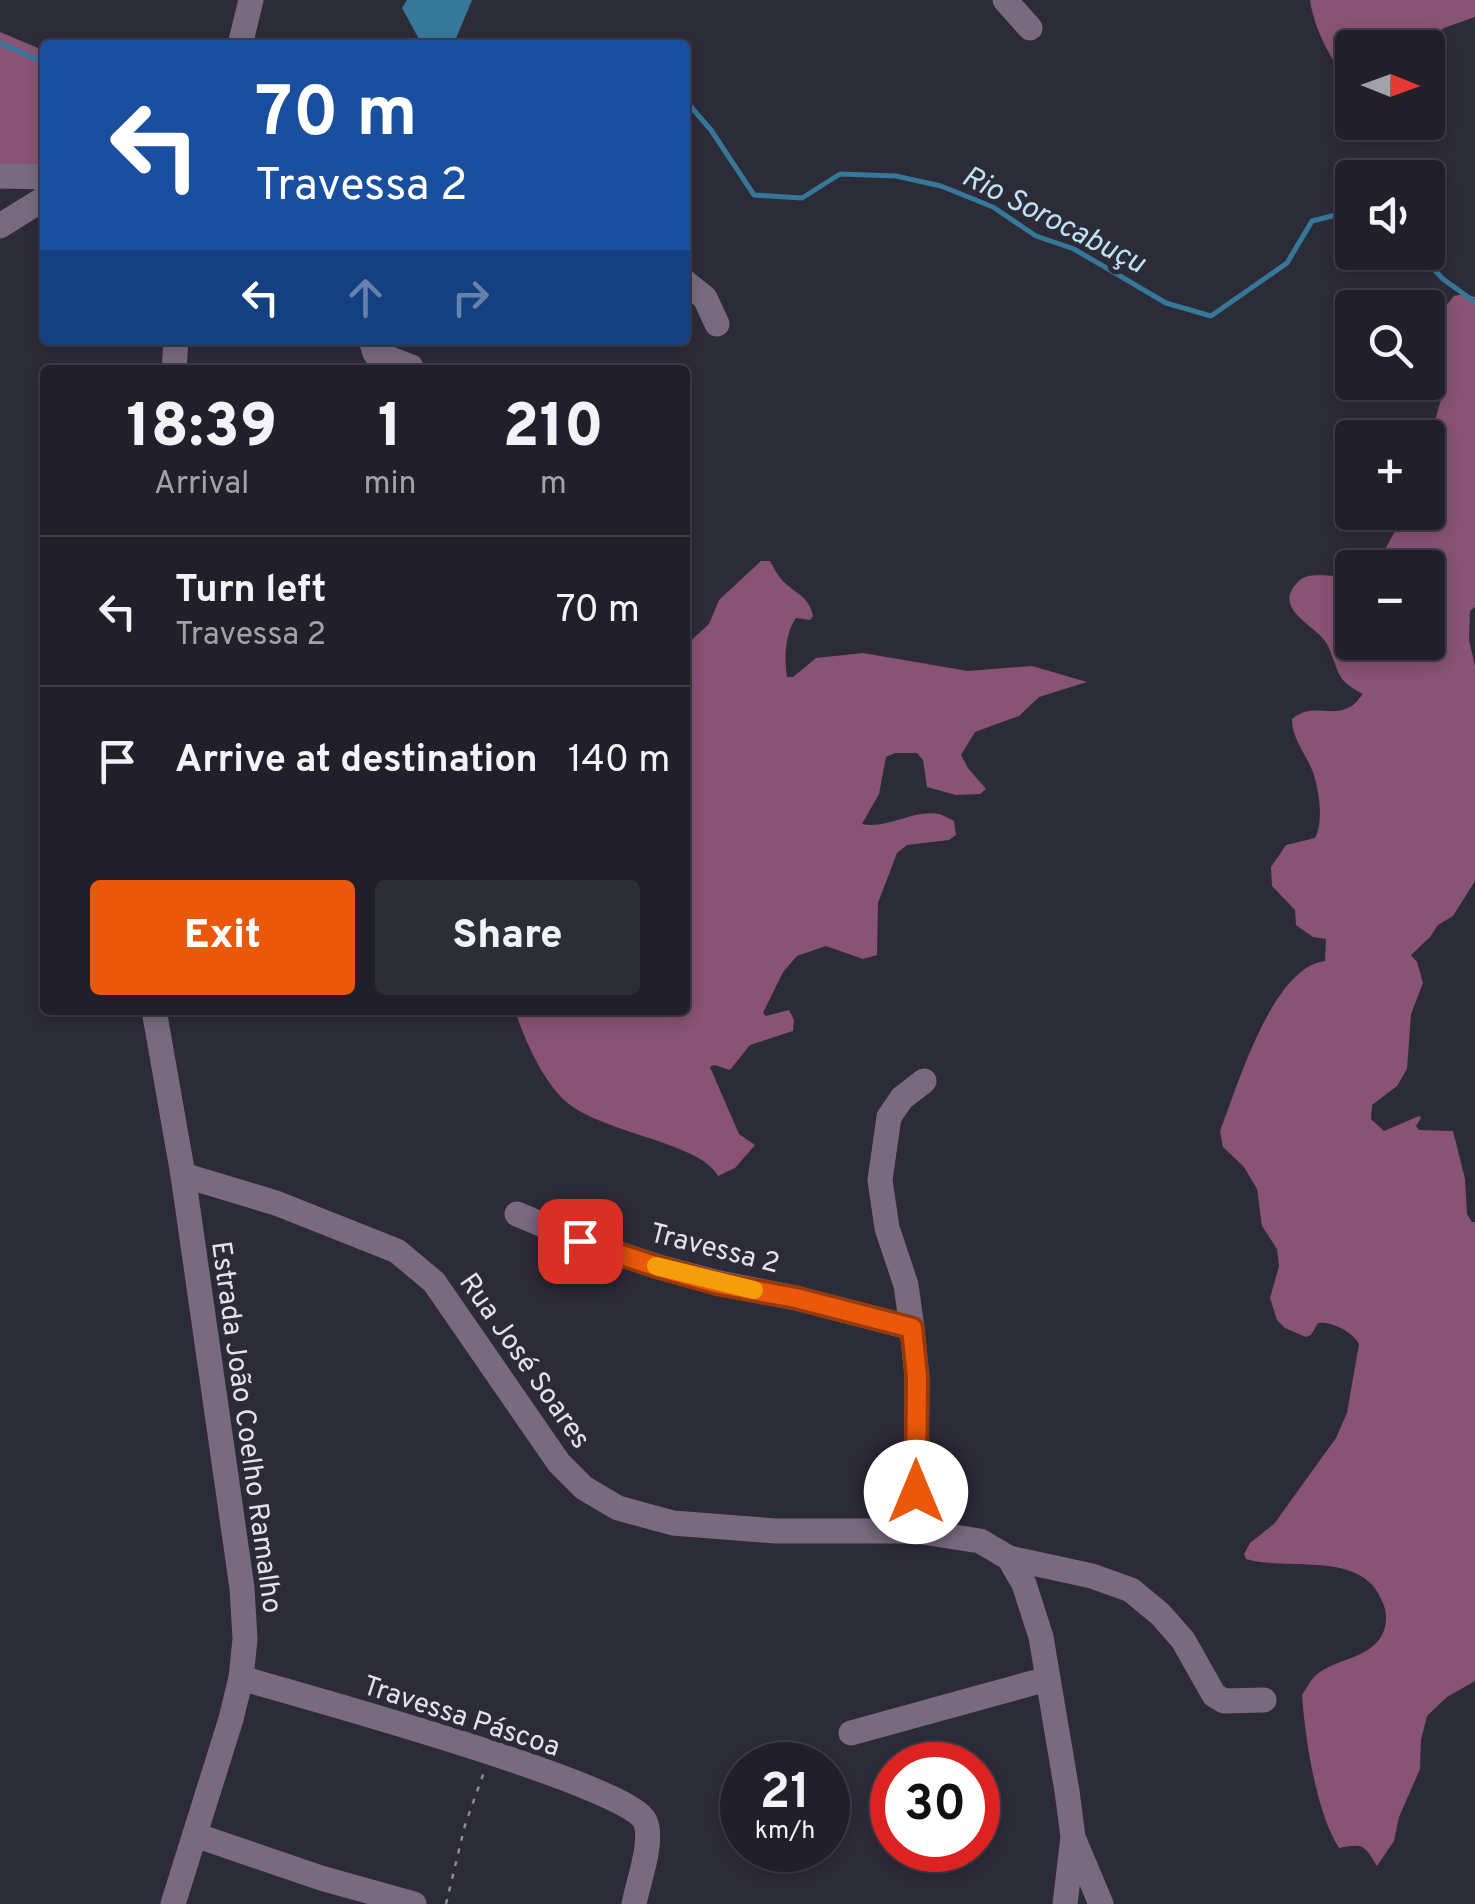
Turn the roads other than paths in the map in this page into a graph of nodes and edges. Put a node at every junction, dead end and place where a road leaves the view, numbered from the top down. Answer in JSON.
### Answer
{"nodes":[{"id":1,"x":251,"y":0,"type":"edge"},
{"id":2,"x":1005,"y":0,"type":"edge"},
{"id":3,"x":1030,"y":28,"type":"dead end"},
{"id":4,"x":241,"y":40,"type":"edge"},
{"id":5,"x":0,"y":176,"type":"edge"},
{"id":6,"x":40,"y":177,"type":"edge"},
{"id":7,"x":40,"y":201,"type":"edge"},
{"id":8,"x":0,"y":226,"type":"edge"},
{"id":9,"x":690,"y":286,"type":"edge"},
{"id":10,"x":717,"y":324,"type":"dead end"},
{"id":11,"x":373,"y":345,"type":"edge"},
{"id":12,"x":406,"y":365,"type":"edge"},
{"id":13,"x":155,"y":1015,"type":"edge"},
{"id":14,"x":924,"y":1081,"type":"dead end"},
{"id":15,"x":183,"y":1175,"type":"junction"},
{"id":16,"x":516,"y":1214,"type":"dead end"},
{"id":17,"x":912,"y":1328,"type":"junction"},
{"id":18,"x":916,"y":1531,"type":"junction"},
{"id":19,"x":1009,"y":1558,"type":"junction"},
{"id":20,"x":241,"y":1678,"type":"junction"},
{"id":21,"x":1048,"y":1679,"type":"junction"},
{"id":22,"x":1264,"y":1700,"type":"dead end"},
{"id":23,"x":851,"y":1733,"type":"dead end"},
{"id":24,"x":195,"y":1835,"type":"junction"},
{"id":25,"x":1073,"y":1837,"type":"junction"},
{"id":26,"x":172,"y":1904,"type":"edge"},
{"id":27,"x":414,"y":1904,"type":"edge"},
{"id":28,"x":634,"y":1904,"type":"edge"},
{"id":29,"x":1066,"y":1904,"type":"edge"},
{"id":30,"x":1100,"y":1904,"type":"edge"}],
"edges":[{"from":1,"to":4,"type":"street"},
{"from":2,"to":3,"type":"street"},
{"from":5,"to":6,"type":"street"},
{"from":7,"to":8,"type":"street"},
{"from":9,"to":10,"type":"street"},
{"from":11,"to":12,"type":"street"},
{"from":13,"to":15,"type":"street","name":"Estrada João Coelho Ramalho"},
{"from":14,"to":17,"type":"street"},
{"from":15,"to":18,"type":"street","name":"Rua José Soares"},
{"from":15,"to":20,"type":"street","name":"Estrada João Coelho Ramalho"},
{"from":16,"to":17,"type":"street","name":"Travessa 2"},
{"from":17,"to":18,"type":"street"},
{"from":18,"to":19,"type":"street","name":"Rua José Soares"},
{"from":19,"to":21,"type":"street"},
{"from":19,"to":22,"type":"street","name":"Rua José Soares"},
{"from":20,"to":24,"type":"street","name":"Estrada João Coelho Ramalho"},
{"from":20,"to":28,"type":"street","name":"Travessa Páscoa"},
{"from":21,"to":23,"type":"street"},
{"from":21,"to":25,"type":"street"},
{"from":24,"to":26,"type":"street","name":"Estrada João Coelho Ramalho"},
{"from":24,"to":27,"type":"street"},
{"from":25,"to":29,"type":"street"},
{"from":25,"to":30,"type":"street"}]}
